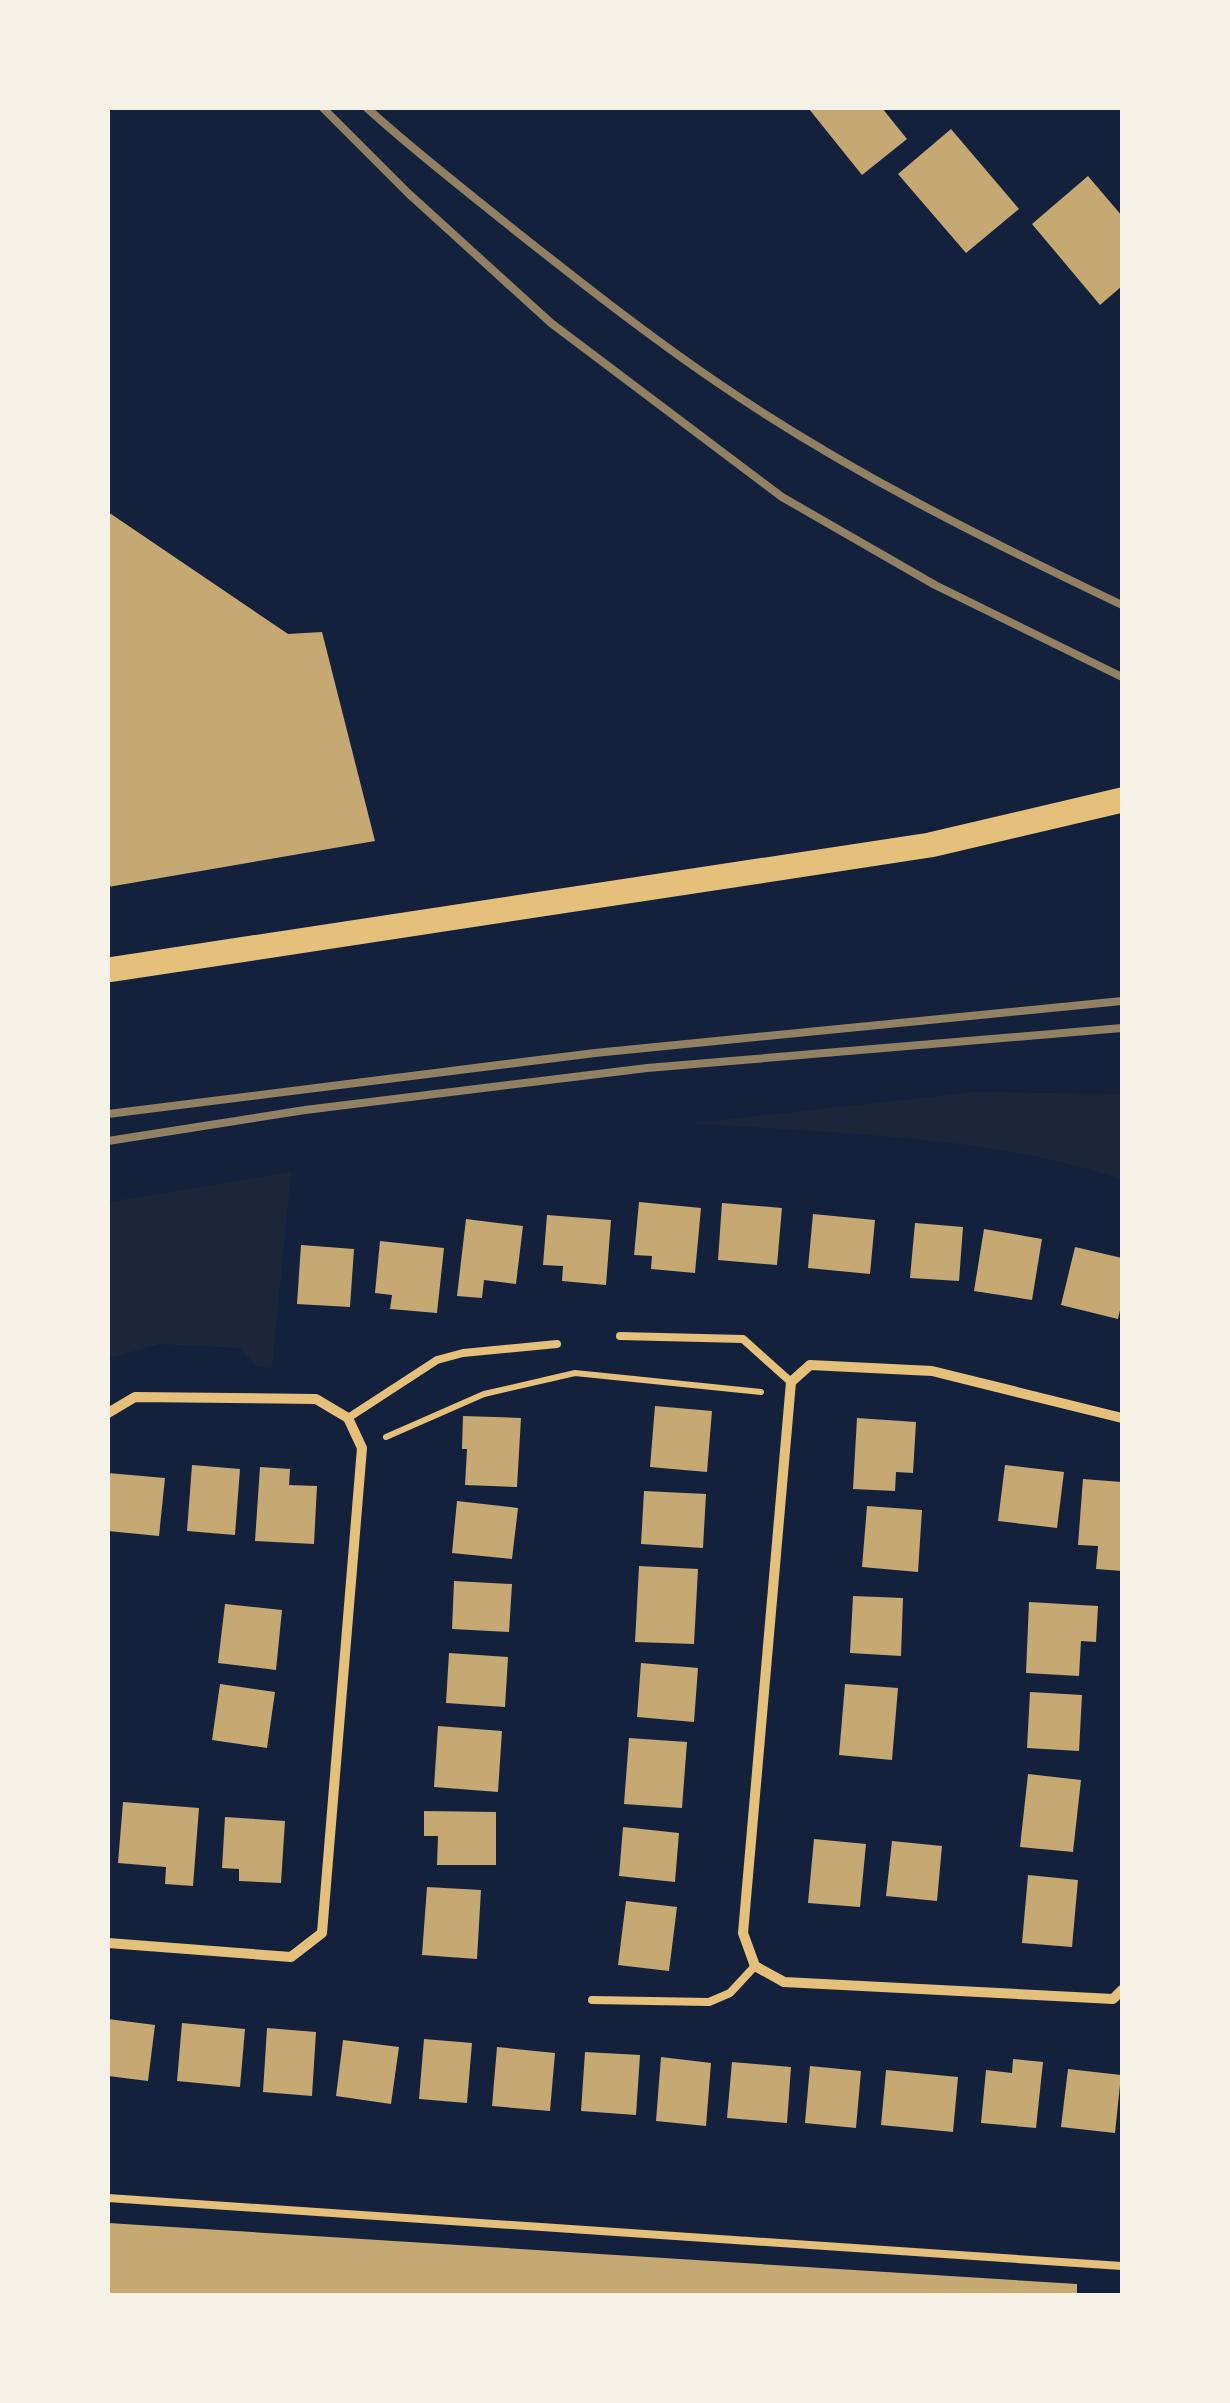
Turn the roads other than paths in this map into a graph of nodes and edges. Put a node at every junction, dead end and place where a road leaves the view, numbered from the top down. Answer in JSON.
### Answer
{"nodes":[{"id":1,"x":1122,"y":800,"type":"edge"},
{"id":2,"x":108,"y":970,"type":"edge"},
{"id":3,"x":620,"y":1336,"type":"dead end"},
{"id":4,"x":557,"y":1344,"type":"dead end"},
{"id":5,"x":790,"y":1388,"type":"junction"},
{"id":6,"x":108,"y":1413,"type":"edge"},
{"id":7,"x":348,"y":1418,"type":"junction"},
{"id":8,"x":1122,"y":1418,"type":"edge"},
{"id":9,"x":108,"y":1943,"type":"edge"},
{"id":10,"x":756,"y":1966,"type":"junction"},
{"id":11,"x":1122,"y":1990,"type":"edge"},
{"id":12,"x":592,"y":2000,"type":"dead end"},
{"id":13,"x":108,"y":2198,"type":"edge"},
{"id":14,"x":1122,"y":2266,"type":"edge"}],
"edges":[{"from":1,"to":2,"type":"main road"},
{"from":3,"to":5,"type":"lane"},
{"from":4,"to":7,"type":"lane"},
{"from":5,"to":8,"type":"street"},
{"from":5,"to":10,"type":"street"},
{"from":6,"to":7,"type":"street"},
{"from":7,"to":9,"type":"street"},
{"from":10,"to":11,"type":"street"},
{"from":10,"to":12,"type":"lane"},
{"from":13,"to":14,"type":"lane"}]}
